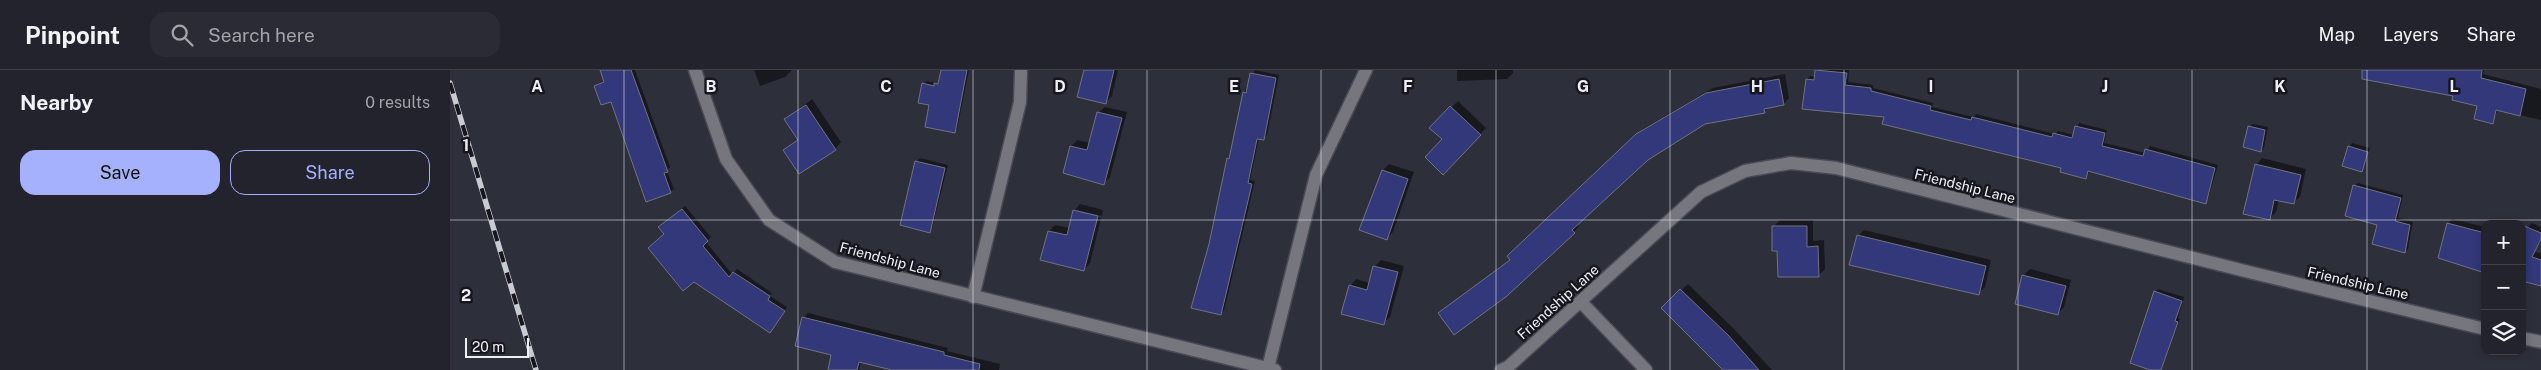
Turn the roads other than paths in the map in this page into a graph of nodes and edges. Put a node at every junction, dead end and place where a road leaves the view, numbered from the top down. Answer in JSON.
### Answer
{"nodes":[{"id":1,"x":694,"y":70,"type":"edge"},
{"id":2,"x":1021,"y":70,"type":"edge"},
{"id":3,"x":1366,"y":70,"type":"edge"},
{"id":4,"x":973,"y":297,"type":"junction"},
{"id":5,"x":1581,"y":302,"type":"junction"},
{"id":6,"x":2481,"y":328,"type":"edge"},
{"id":7,"x":2526,"y":339,"type":"edge"},
{"id":8,"x":2541,"y":342,"type":"edge"},
{"id":9,"x":1272,"y":369,"type":"edge"},
{"id":10,"x":1501,"y":370,"type":"edge"},
{"id":11,"x":1646,"y":370,"type":"edge"}],
"edges":[{"from":1,"to":4,"type":"street","name":"Friendship Lane"},
{"from":2,"to":4,"type":"street"},
{"from":3,"to":9,"type":"street","name":"Friendship Lane"},
{"from":4,"to":9,"type":"street","name":"Friendship Lane"},
{"from":5,"to":6,"type":"street","name":"Friendship Lane"},
{"from":5,"to":10,"type":"street","name":"Friendship Lane"},
{"from":5,"to":11,"type":"street"},
{"from":7,"to":8,"type":"street"}]}
